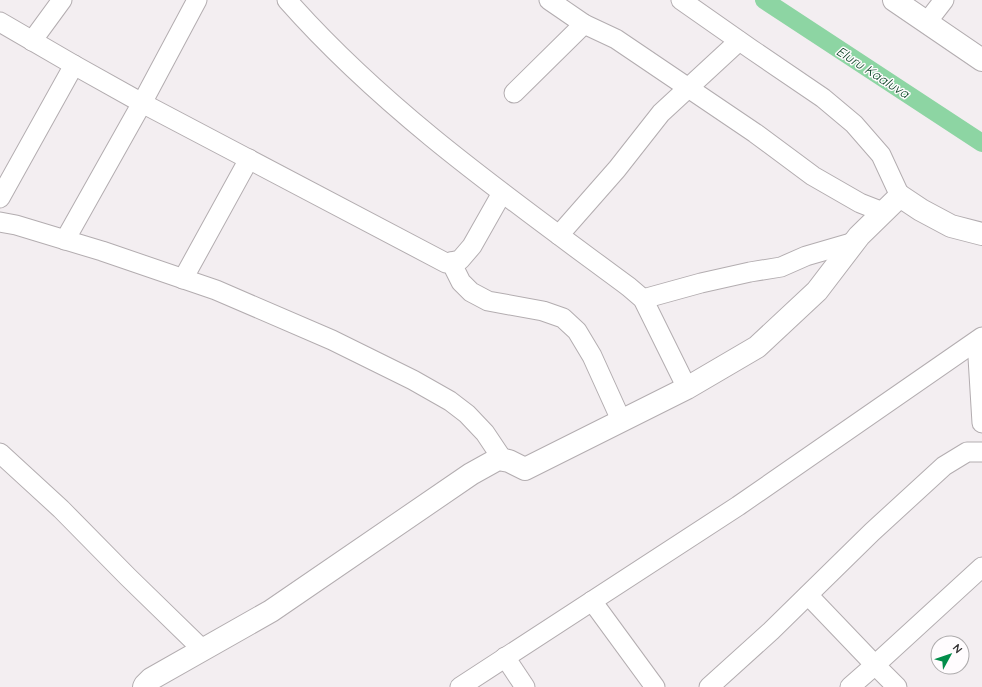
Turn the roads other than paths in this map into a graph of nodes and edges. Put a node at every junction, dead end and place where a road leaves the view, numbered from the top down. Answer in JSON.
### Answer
{"nodes":[{"id":1,"x":62,"y":0,"type":"edge"},
{"id":2,"x":197,"y":0,"type":"edge"},
{"id":3,"x":287,"y":0,"type":"edge"},
{"id":4,"x":549,"y":0,"type":"edge"},
{"id":5,"x":681,"y":0,"type":"edge"},
{"id":6,"x":894,"y":0,"type":"edge"},
{"id":7,"x":944,"y":0,"type":"edge"},
{"id":8,"x":0,"y":22,"type":"edge"},
{"id":9,"x":926,"y":22,"type":"junction"},
{"id":10,"x":584,"y":24,"type":"junction"},
{"id":11,"x":32,"y":41,"type":"junction"},
{"id":12,"x":738,"y":41,"type":"junction"},
{"id":13,"x":982,"y":60,"type":"edge"},
{"id":14,"x":74,"y":66,"type":"junction"},
{"id":15,"x":688,"y":88,"type":"junction"},
{"id":16,"x":514,"y":93,"type":"dead end"},
{"id":17,"x":142,"y":103,"type":"junction"},
{"id":18,"x":249,"y":159,"type":"junction"},
{"id":19,"x":502,"y":193,"type":"junction"},
{"id":20,"x":900,"y":196,"type":"junction"},
{"id":21,"x":0,"y":198,"type":"edge"},
{"id":22,"x":883,"y":212,"type":"junction"},
{"id":23,"x":0,"y":222,"type":"edge"},
{"id":24,"x":982,"y":234,"type":"edge"},
{"id":25,"x":559,"y":235,"type":"junction"},
{"id":26,"x":65,"y":240,"type":"junction"},
{"id":27,"x":854,"y":242,"type":"junction"},
{"id":28,"x":451,"y":262,"type":"junction"},
{"id":29,"x":183,"y":279,"type":"junction"},
{"id":30,"x":643,"y":299,"type":"junction"},
{"id":31,"x":979,"y":339,"type":"edge"},
{"id":32,"x":687,"y":388,"type":"junction"},
{"id":33,"x":621,"y":420,"type":"junction"},
{"id":34,"x":982,"y":423,"type":"edge"},
{"id":35,"x":982,"y":447,"type":"edge"},
{"id":36,"x":0,"y":453,"type":"edge"},
{"id":37,"x":503,"y":460,"type":"junction"},
{"id":38,"x":982,"y":567,"type":"edge"},
{"id":39,"x":808,"y":595,"type":"junction"},
{"id":40,"x":592,"y":601,"type":"junction"},
{"id":41,"x":203,"y":650,"type":"junction"},
{"id":42,"x":505,"y":657,"type":"junction"},
{"id":43,"x":875,"y":665,"type":"junction"},
{"id":44,"x":144,"y":687,"type":"edge"},
{"id":45,"x":460,"y":687,"type":"edge"},
{"id":46,"x":526,"y":687,"type":"edge"},
{"id":47,"x":655,"y":687,"type":"edge"},
{"id":48,"x":709,"y":687,"type":"edge"},
{"id":49,"x":850,"y":687,"type":"edge"},
{"id":50,"x":897,"y":687,"type":"edge"}],
"edges":[{"from":1,"to":11,"type":"street"},
{"from":2,"to":17,"type":"street"},
{"from":3,"to":19,"type":"street"},
{"from":4,"to":10,"type":"street"},
{"from":5,"to":12,"type":"street"},
{"from":6,"to":9,"type":"street"},
{"from":7,"to":9,"type":"street"},
{"from":8,"to":11,"type":"street"},
{"from":9,"to":13,"type":"street"},
{"from":10,"to":15,"type":"street"},
{"from":10,"to":16,"type":"street"},
{"from":11,"to":14,"type":"street"},
{"from":12,"to":15,"type":"street"},
{"from":12,"to":20,"type":"street"},
{"from":14,"to":17,"type":"street"},
{"from":14,"to":21,"type":"street"},
{"from":15,"to":22,"type":"street"},
{"from":15,"to":25,"type":"street"},
{"from":17,"to":18,"type":"street"},
{"from":17,"to":26,"type":"street"},
{"from":18,"to":28,"type":"street"},
{"from":18,"to":29,"type":"street"},
{"from":19,"to":25,"type":"street"},
{"from":19,"to":28,"type":"street"},
{"from":20,"to":22,"type":"street"},
{"from":20,"to":24,"type":"street"},
{"from":22,"to":27,"type":"street"},
{"from":23,"to":26,"type":"street"},
{"from":25,"to":30,"type":"street"},
{"from":26,"to":29,"type":"street"},
{"from":27,"to":30,"type":"street"},
{"from":27,"to":32,"type":"street"},
{"from":28,"to":33,"type":"street"},
{"from":29,"to":37,"type":"street"},
{"from":30,"to":32,"type":"street"},
{"from":31,"to":34,"type":"street"},
{"from":31,"to":40,"type":"street"},
{"from":32,"to":33,"type":"street"},
{"from":33,"to":37,"type":"street"},
{"from":35,"to":39,"type":"street"},
{"from":36,"to":41,"type":"street"},
{"from":37,"to":41,"type":"street"},
{"from":38,"to":43,"type":"street"},
{"from":39,"to":43,"type":"street"},
{"from":39,"to":48,"type":"street"},
{"from":40,"to":42,"type":"street"},
{"from":40,"to":47,"type":"street"},
{"from":41,"to":44,"type":"street"},
{"from":42,"to":45,"type":"street"},
{"from":42,"to":46,"type":"street"},
{"from":43,"to":49,"type":"street"},
{"from":43,"to":50,"type":"street"}]}
